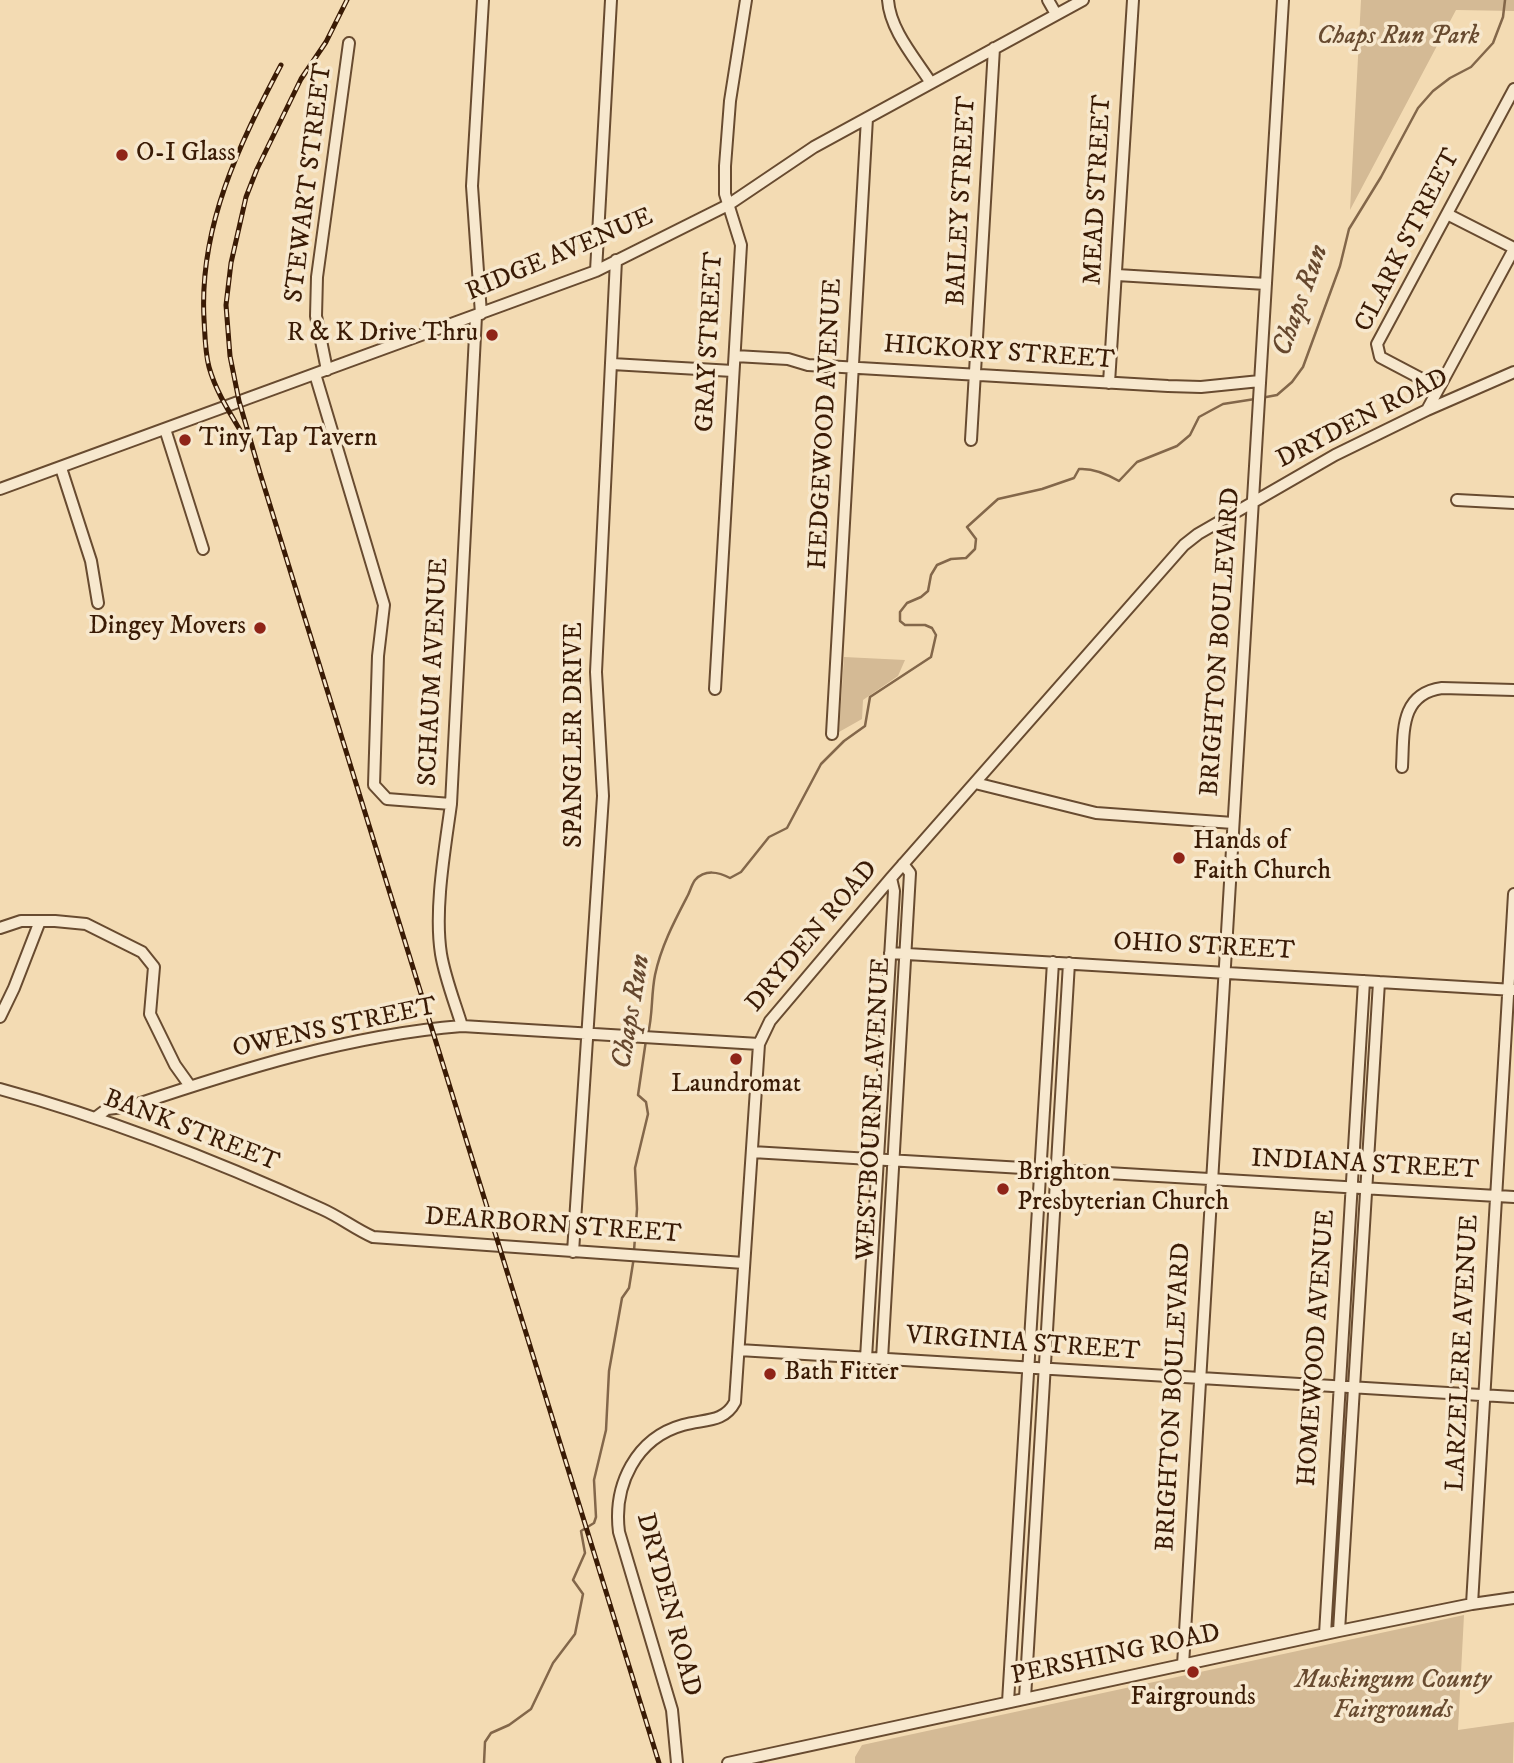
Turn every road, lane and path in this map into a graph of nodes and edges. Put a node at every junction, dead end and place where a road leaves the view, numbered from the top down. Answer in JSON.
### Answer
{"nodes":[{"id":1,"x":483,"y":0,"type":"edge"},
{"id":2,"x":611,"y":0,"type":"edge"},
{"id":3,"x":746,"y":0,"type":"edge"},
{"id":4,"x":888,"y":0,"type":"edge"},
{"id":5,"x":1048,"y":0,"type":"edge"},
{"id":6,"x":1083,"y":0,"type":"edge"},
{"id":7,"x":1133,"y":0,"type":"edge"},
{"id":8,"x":1283,"y":0,"type":"edge"},
{"id":9,"x":1056,"y":14,"type":"junction"},
{"id":10,"x":349,"y":43,"type":"dead end"},
{"id":11,"x":994,"y":48,"type":"junction"},
{"id":12,"x":930,"y":83,"type":"junction"},
{"id":13,"x":1514,"y":89,"type":"edge"},
{"id":14,"x":867,"y":118,"type":"junction"},
{"id":15,"x":728,"y":205,"type":"junction"},
{"id":16,"x":1447,"y":214,"type":"junction"},
{"id":17,"x":1514,"y":248,"type":"edge"},
{"id":18,"x":617,"y":260,"type":"junction"},
{"id":19,"x":596,"y":271,"type":"junction"},
{"id":20,"x":1117,"y":275,"type":"junction"},
{"id":21,"x":1266,"y":284,"type":"junction"},
{"id":22,"x":478,"y":315,"type":"junction"},
{"id":23,"x":735,"y":356,"type":"junction"},
{"id":24,"x":612,"y":364,"type":"junction"},
{"id":25,"x":853,"y":367,"type":"junction"},
{"id":26,"x":327,"y":370,"type":"junction"},
{"id":27,"x":733,"y":371,"type":"junction"},
{"id":28,"x":1514,"y":372,"type":"edge"},
{"id":29,"x":315,"y":374,"type":"junction"},
{"id":30,"x":975,"y":375,"type":"junction"},
{"id":31,"x":1109,"y":383,"type":"junction"},
{"id":32,"x":1260,"y":386,"type":"junction"},
{"id":33,"x":1437,"y":387,"type":"junction"},
{"id":34,"x":1427,"y":410,"type":"junction"},
{"id":35,"x":165,"y":429,"type":"junction"},
{"id":36,"x":971,"y":440,"type":"dead end"},
{"id":37,"x":61,"y":468,"type":"junction"},
{"id":38,"x":0,"y":489,"type":"edge"},
{"id":39,"x":1457,"y":500,"type":"dead end"},
{"id":40,"x":1253,"y":502,"type":"junction"},
{"id":41,"x":1514,"y":503,"type":"edge"},
{"id":42,"x":203,"y":549,"type":"dead end"},
{"id":43,"x":98,"y":603,"type":"dead end"},
{"id":44,"x":715,"y":689,"type":"dead end"},
{"id":45,"x":1514,"y":690,"type":"edge"},
{"id":46,"x":832,"y":734,"type":"dead end"},
{"id":47,"x":1402,"y":767,"type":"dead end"},
{"id":48,"x":975,"y":783,"type":"junction"},
{"id":49,"x":451,"y":804,"type":"junction"},
{"id":50,"x":1233,"y":823,"type":"junction"},
{"id":51,"x":903,"y":864,"type":"junction"},
{"id":52,"x":891,"y":878,"type":"junction"},
{"id":53,"x":1514,"y":894,"type":"edge"},
{"id":54,"x":40,"y":921,"type":"junction"},
{"id":55,"x":0,"y":928,"type":"edge"},
{"id":56,"x":890,"y":953,"type":"junction"},
{"id":57,"x":907,"y":954,"type":"junction"},
{"id":58,"x":1053,"y":962,"type":"junction"},
{"id":59,"x":1069,"y":963,"type":"junction"},
{"id":60,"x":1224,"y":972,"type":"junction"},
{"id":61,"x":1364,"y":981,"type":"junction"},
{"id":62,"x":1379,"y":982,"type":"junction"},
{"id":63,"x":1511,"y":990,"type":"edge"},
{"id":64,"x":0,"y":1017,"type":"edge"},
{"id":65,"x":462,"y":1026,"type":"junction"},
{"id":66,"x":587,"y":1034,"type":"junction"},
{"id":67,"x":759,"y":1044,"type":"junction"},
{"id":68,"x":190,"y":1086,"type":"junction"},
{"id":69,"x":0,"y":1089,"type":"edge"},
{"id":70,"x":95,"y":1118,"type":"junction"},
{"id":71,"x":752,"y":1152,"type":"junction"},
{"id":72,"x":878,"y":1159,"type":"junction"},
{"id":73,"x":895,"y":1160,"type":"junction"},
{"id":74,"x":1039,"y":1169,"type":"junction"},
{"id":75,"x":1057,"y":1170,"type":"junction"},
{"id":76,"x":1212,"y":1180,"type":"junction"},
{"id":77,"x":1351,"y":1188,"type":"junction"},
{"id":78,"x":1366,"y":1188,"type":"junction"},
{"id":79,"x":1496,"y":1196,"type":"junction"},
{"id":80,"x":1514,"y":1197,"type":"edge"},
{"id":81,"x":360,"y":1231,"type":"joint"},
{"id":82,"x":573,"y":1252,"type":"junction"},
{"id":83,"x":744,"y":1263,"type":"junction"},
{"id":84,"x":739,"y":1350,"type":"junction"},
{"id":85,"x":866,"y":1358,"type":"junction"},
{"id":86,"x":882,"y":1359,"type":"junction"},
{"id":87,"x":1027,"y":1368,"type":"junction"},
{"id":88,"x":1045,"y":1369,"type":"junction"},
{"id":89,"x":1199,"y":1378,"type":"junction"},
{"id":90,"x":1338,"y":1386,"type":"junction"},
{"id":91,"x":1355,"y":1387,"type":"junction"},
{"id":92,"x":1484,"y":1395,"type":"junction"},
{"id":93,"x":1514,"y":1397,"type":"edge"},
{"id":94,"x":1514,"y":1598,"type":"edge"},
{"id":95,"x":1472,"y":1604,"type":"junction"},
{"id":96,"x":1339,"y":1631,"type":"junction"},
{"id":97,"x":1325,"y":1634,"type":"junction"},
{"id":98,"x":1183,"y":1665,"type":"junction"},
{"id":99,"x":1025,"y":1698,"type":"junction"},
{"id":100,"x":1008,"y":1702,"type":"junction"},
{"id":101,"x":677,"y":1763,"type":"edge"},
{"id":102,"x":728,"y":1763,"type":"edge"}],
"edges":[{"from":1,"to":22,"type":"street","name":"SCHAUM AVENUE"},
{"from":2,"to":19,"type":"street"},
{"from":3,"to":15,"type":"street","name":"GRAY STREET"},
{"from":4,"to":12,"type":"street"},
{"from":5,"to":9,"type":"street"},
{"from":6,"to":9,"type":"street","name":"RIDGE AVENUE"},
{"from":7,"to":20,"type":"street","name":"MEAD STREET"},
{"from":8,"to":21,"type":"street","name":"BRIGHTON BOULEVARD"},
{"from":9,"to":11,"type":"street","name":"RIDGE AVENUE"},
{"from":10,"to":26,"type":"street","name":"STEWART STREET"},
{"from":11,"to":12,"type":"street","name":"RIDGE AVENUE"},
{"from":11,"to":30,"type":"street","name":"BAILEY STREET"},
{"from":12,"to":14,"type":"street","name":"RIDGE AVENUE"},
{"from":13,"to":16,"type":"street","name":"CLARK STREET"},
{"from":14,"to":15,"type":"street","name":"RIDGE AVENUE"},
{"from":14,"to":25,"type":"street","name":"HEDGEWOOD AVENUE"},
{"from":15,"to":18,"type":"street","name":"RIDGE AVENUE"},
{"from":15,"to":23,"type":"street","name":"GRAY STREET"},
{"from":16,"to":17,"type":"street"},
{"from":16,"to":33,"type":"street","name":"CLARK STREET"},
{"from":17,"to":33,"type":"street"},
{"from":18,"to":19,"type":"street","name":"RIDGE AVENUE"},
{"from":18,"to":24,"type":"street","name":"SPANGLER DRIVE"},
{"from":19,"to":22,"type":"street","name":"RIDGE AVENUE"},
{"from":20,"to":21,"type":"street"},
{"from":20,"to":31,"type":"street","name":"MEAD STREET"},
{"from":21,"to":32,"type":"street","name":"BRIGHTON BOULEVARD"},
{"from":22,"to":26,"type":"street","name":"RIDGE AVENUE"},
{"from":22,"to":49,"type":"street","name":"SCHAUM AVENUE"},
{"from":23,"to":25,"type":"street","name":"HICKORY STREET"},
{"from":23,"to":27,"type":"street","name":"GRAY STREET"},
{"from":24,"to":27,"type":"street"},
{"from":24,"to":66,"type":"street","name":"SPANGLER DRIVE"},
{"from":25,"to":30,"type":"street","name":"HICKORY STREET"},
{"from":25,"to":46,"type":"street","name":"HEDGEWOOD AVENUE"},
{"from":26,"to":29,"type":"street","name":"RIDGE AVENUE"},
{"from":27,"to":44,"type":"street","name":"GRAY STREET"},
{"from":28,"to":34,"type":"street","name":"DRYDEN ROAD"},
{"from":29,"to":35,"type":"street","name":"RIDGE AVENUE"},
{"from":29,"to":49,"type":"street"},
{"from":30,"to":31,"type":"street","name":"HICKORY STREET"},
{"from":30,"to":36,"type":"street","name":"BAILEY STREET"},
{"from":31,"to":32,"type":"street","name":"HICKORY STREET"},
{"from":32,"to":40,"type":"street","name":"BRIGHTON BOULEVARD"},
{"from":33,"to":34,"type":"street"},
{"from":34,"to":40,"type":"street","name":"DRYDEN ROAD"},
{"from":35,"to":37,"type":"street","name":"RIDGE AVENUE"},
{"from":35,"to":42,"type":"street"},
{"from":37,"to":38,"type":"street","name":"RIDGE AVENUE"},
{"from":37,"to":43,"type":"street"},
{"from":39,"to":41,"type":"street"},
{"from":40,"to":48,"type":"street","name":"DRYDEN ROAD"},
{"from":40,"to":50,"type":"street","name":"BRIGHTON BOULEVARD"},
{"from":45,"to":47,"type":"street"},
{"from":48,"to":50,"type":"street"},
{"from":48,"to":51,"type":"street","name":"DRYDEN ROAD"},
{"from":49,"to":65,"type":"street","name":"SCHAUM AVENUE"},
{"from":50,"to":60,"type":"street","name":"BRIGHTON BOULEVARD"},
{"from":51,"to":52,"type":"street","name":"DRYDEN ROAD"},
{"from":51,"to":57,"type":"street","name":"WESTBOURNE AVENUE"},
{"from":52,"to":56,"type":"street","name":"WESTBOURNE AVENUE"},
{"from":52,"to":67,"type":"street","name":"DRYDEN ROAD"},
{"from":53,"to":63,"type":"street","name":"LARZELERE AVENUE"},
{"from":54,"to":55,"type":"street"},
{"from":54,"to":64,"type":"street"},
{"from":54,"to":68,"type":"street"},
{"from":56,"to":57,"type":"street","name":"OHIO STREET"},
{"from":56,"to":72,"type":"street","name":"WESTBOURNE AVENUE"},
{"from":57,"to":58,"type":"street","name":"OHIO STREET"},
{"from":57,"to":73,"type":"street","name":"WESTBOURNE AVENUE"},
{"from":58,"to":59,"type":"street","name":"OHIO STREET"},
{"from":58,"to":74,"type":"street"},
{"from":59,"to":60,"type":"street","name":"OHIO STREET"},
{"from":59,"to":75,"type":"street"},
{"from":60,"to":61,"type":"street","name":"OHIO STREET"},
{"from":60,"to":76,"type":"street","name":"BRIGHTON BOULEVARD"},
{"from":61,"to":62,"type":"street","name":"OHIO STREET"},
{"from":61,"to":77,"type":"street","name":"HOMEWOOD AVENUE"},
{"from":62,"to":63,"type":"street","name":"OHIO STREET"},
{"from":62,"to":78,"type":"street","name":"HOMEWOOD AVENUE"},
{"from":63,"to":79,"type":"street","name":"LARZELERE AVENUE"},
{"from":65,"to":66,"type":"street","name":"OWENS STREET"},
{"from":65,"to":68,"type":"street","name":"OWENS STREET"},
{"from":66,"to":67,"type":"street","name":"OWENS STREET"},
{"from":66,"to":82,"type":"street","name":"SPANGLER DRIVE"},
{"from":67,"to":71,"type":"street","name":"DRYDEN ROAD"},
{"from":68,"to":70,"type":"street","name":"OWENS STREET"},
{"from":69,"to":70,"type":"street","name":"BANK STREET"},
{"from":70,"to":81,"type":"street","name":"BANK STREET"},
{"from":71,"to":72,"type":"street","name":"INDIANA STREET"},
{"from":71,"to":83,"type":"street","name":"DRYDEN ROAD"},
{"from":72,"to":73,"type":"street","name":"INDIANA STREET"},
{"from":72,"to":85,"type":"street","name":"WESTBOURNE AVENUE"},
{"from":73,"to":74,"type":"street","name":"INDIANA STREET"},
{"from":73,"to":86,"type":"street","name":"WESTBOURNE AVENUE"},
{"from":74,"to":75,"type":"street","name":"INDIANA STREET"},
{"from":74,"to":87,"type":"street"},
{"from":75,"to":76,"type":"street","name":"INDIANA STREET"},
{"from":75,"to":88,"type":"street"},
{"from":76,"to":77,"type":"street","name":"INDIANA STREET"},
{"from":76,"to":89,"type":"street","name":"BRIGHTON BOULEVARD"},
{"from":77,"to":78,"type":"street","name":"INDIANA STREET"},
{"from":77,"to":90,"type":"street","name":"HOMEWOOD AVENUE"},
{"from":78,"to":79,"type":"street","name":"INDIANA STREET"},
{"from":78,"to":91,"type":"street","name":"HOMEWOOD AVENUE"},
{"from":79,"to":80,"type":"street","name":"INDIANA STREET"},
{"from":79,"to":92,"type":"street","name":"LARZELERE AVENUE"},
{"from":81,"to":82,"type":"street","name":"DEARBORN STREET"},
{"from":82,"to":83,"type":"street","name":"DEARBORN STREET"},
{"from":83,"to":84,"type":"street","name":"DRYDEN ROAD"},
{"from":84,"to":85,"type":"street","name":"VIRGINIA STREET"},
{"from":84,"to":101,"type":"street","name":"DRYDEN ROAD"},
{"from":85,"to":86,"type":"street","name":"VIRGINIA STREET"},
{"from":86,"to":87,"type":"street","name":"VIRGINIA STREET"},
{"from":87,"to":88,"type":"street","name":"VIRGINIA STREET"},
{"from":87,"to":100,"type":"street"},
{"from":88,"to":89,"type":"street","name":"VIRGINIA STREET"},
{"from":88,"to":99,"type":"street"},
{"from":89,"to":90,"type":"street","name":"VIRGINIA STREET"},
{"from":89,"to":98,"type":"street","name":"BRIGHTON BOULEVARD"},
{"from":90,"to":91,"type":"street","name":"VIRGINIA STREET"},
{"from":90,"to":97,"type":"street","name":"HOMEWOOD AVENUE"},
{"from":91,"to":92,"type":"street","name":"VIRGINIA STREET"},
{"from":91,"to":96,"type":"street","name":"HOMEWOOD AVENUE"},
{"from":92,"to":93,"type":"street","name":"VIRGINIA STREET"},
{"from":92,"to":95,"type":"street","name":"LARZELERE AVENUE"},
{"from":94,"to":95,"type":"street","name":"PERSHING ROAD"},
{"from":95,"to":96,"type":"street","name":"PERSHING ROAD"},
{"from":96,"to":97,"type":"street","name":"PERSHING ROAD"},
{"from":97,"to":98,"type":"street","name":"PERSHING ROAD"},
{"from":98,"to":99,"type":"street","name":"PERSHING ROAD"},
{"from":99,"to":100,"type":"street","name":"PERSHING ROAD"},
{"from":100,"to":102,"type":"street","name":"PERSHING ROAD"}]}
